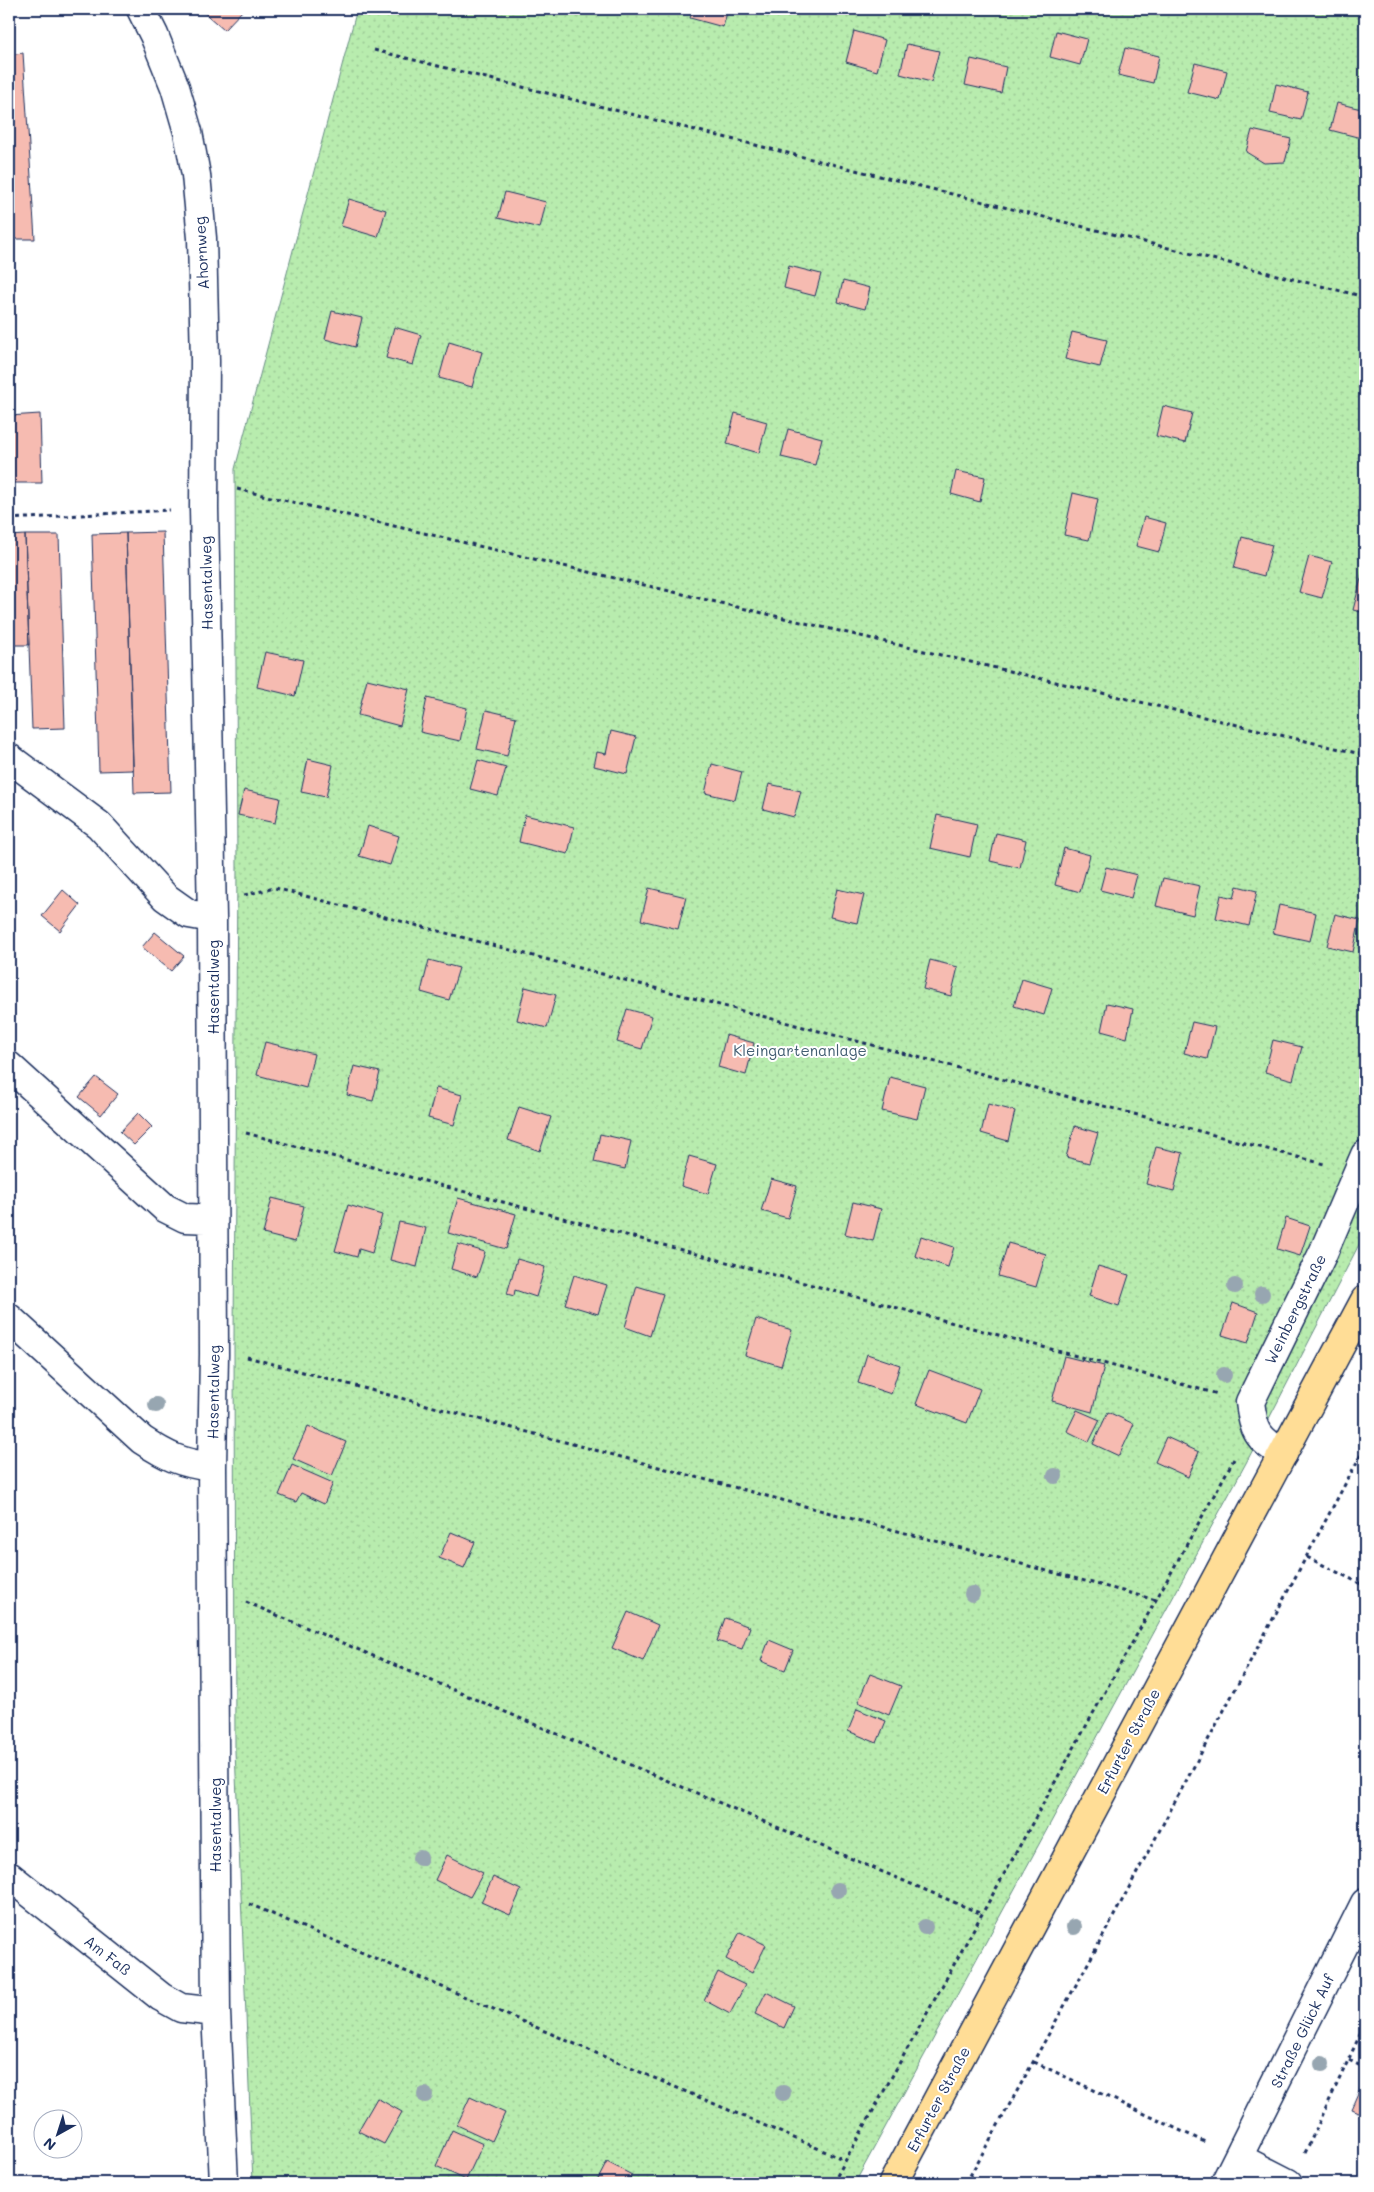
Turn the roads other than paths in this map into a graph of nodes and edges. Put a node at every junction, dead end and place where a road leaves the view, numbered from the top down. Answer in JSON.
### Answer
{"nodes":[{"id":1,"x":141,"y":9,"type":"edge"},
{"id":2,"x":204,"y":497,"type":"joint"},
{"id":3,"x":9,"y":758,"type":"edge"},
{"id":4,"x":212,"y":907,"type":"junction"},
{"id":5,"x":9,"y":1066,"type":"edge"},
{"id":6,"x":1362,"y":1164,"type":"edge"},
{"id":7,"x":212,"y":1219,"type":"junction"},
{"id":8,"x":1365,"y":1300,"type":"edge"},
{"id":9,"x":9,"y":1318,"type":"edge"},
{"id":10,"x":1282,"y":1454,"type":"junction"},
{"id":11,"x":212,"y":1467,"type":"junction"},
{"id":12,"x":9,"y":1876,"type":"edge"},
{"id":13,"x":1365,"y":1903,"type":"edge"},
{"id":14,"x":216,"y":2012,"type":"junction"},
{"id":15,"x":1239,"y":2158,"type":"junction"},
{"id":16,"x":224,"y":2183,"type":"edge"},
{"id":17,"x":893,"y":2183,"type":"edge"},
{"id":18,"x":1225,"y":2183,"type":"edge"},
{"id":19,"x":1288,"y":2183,"type":"edge"}],
"edges":[{"from":1,"to":2,"type":"street","name":"Ahornweg"},
{"from":2,"to":4,"type":"street","name":"Hasentalweg"},
{"from":3,"to":4,"type":"street"},
{"from":4,"to":7,"type":"street","name":"Hasentalweg"},
{"from":5,"to":7,"type":"street"},
{"from":6,"to":10,"type":"street","name":"Weinbergstraße"},
{"from":7,"to":11,"type":"street","name":"Hasentalweg"},
{"from":8,"to":10,"type":"main road","name":"Erfurter Straße"},
{"from":9,"to":11,"type":"street"},
{"from":10,"to":17,"type":"main road","name":"Erfurter Straße"},
{"from":11,"to":14,"type":"street","name":"Hasentalweg"},
{"from":12,"to":14,"type":"street","name":"Am Faß"},
{"from":13,"to":15,"type":"street","name":"Straße Glück Auf"},
{"from":14,"to":16,"type":"street","name":"Hasentalweg"},
{"from":15,"to":18,"type":"street","name":"Straße Glück Auf"},
{"from":15,"to":19,"type":"street"}]}
